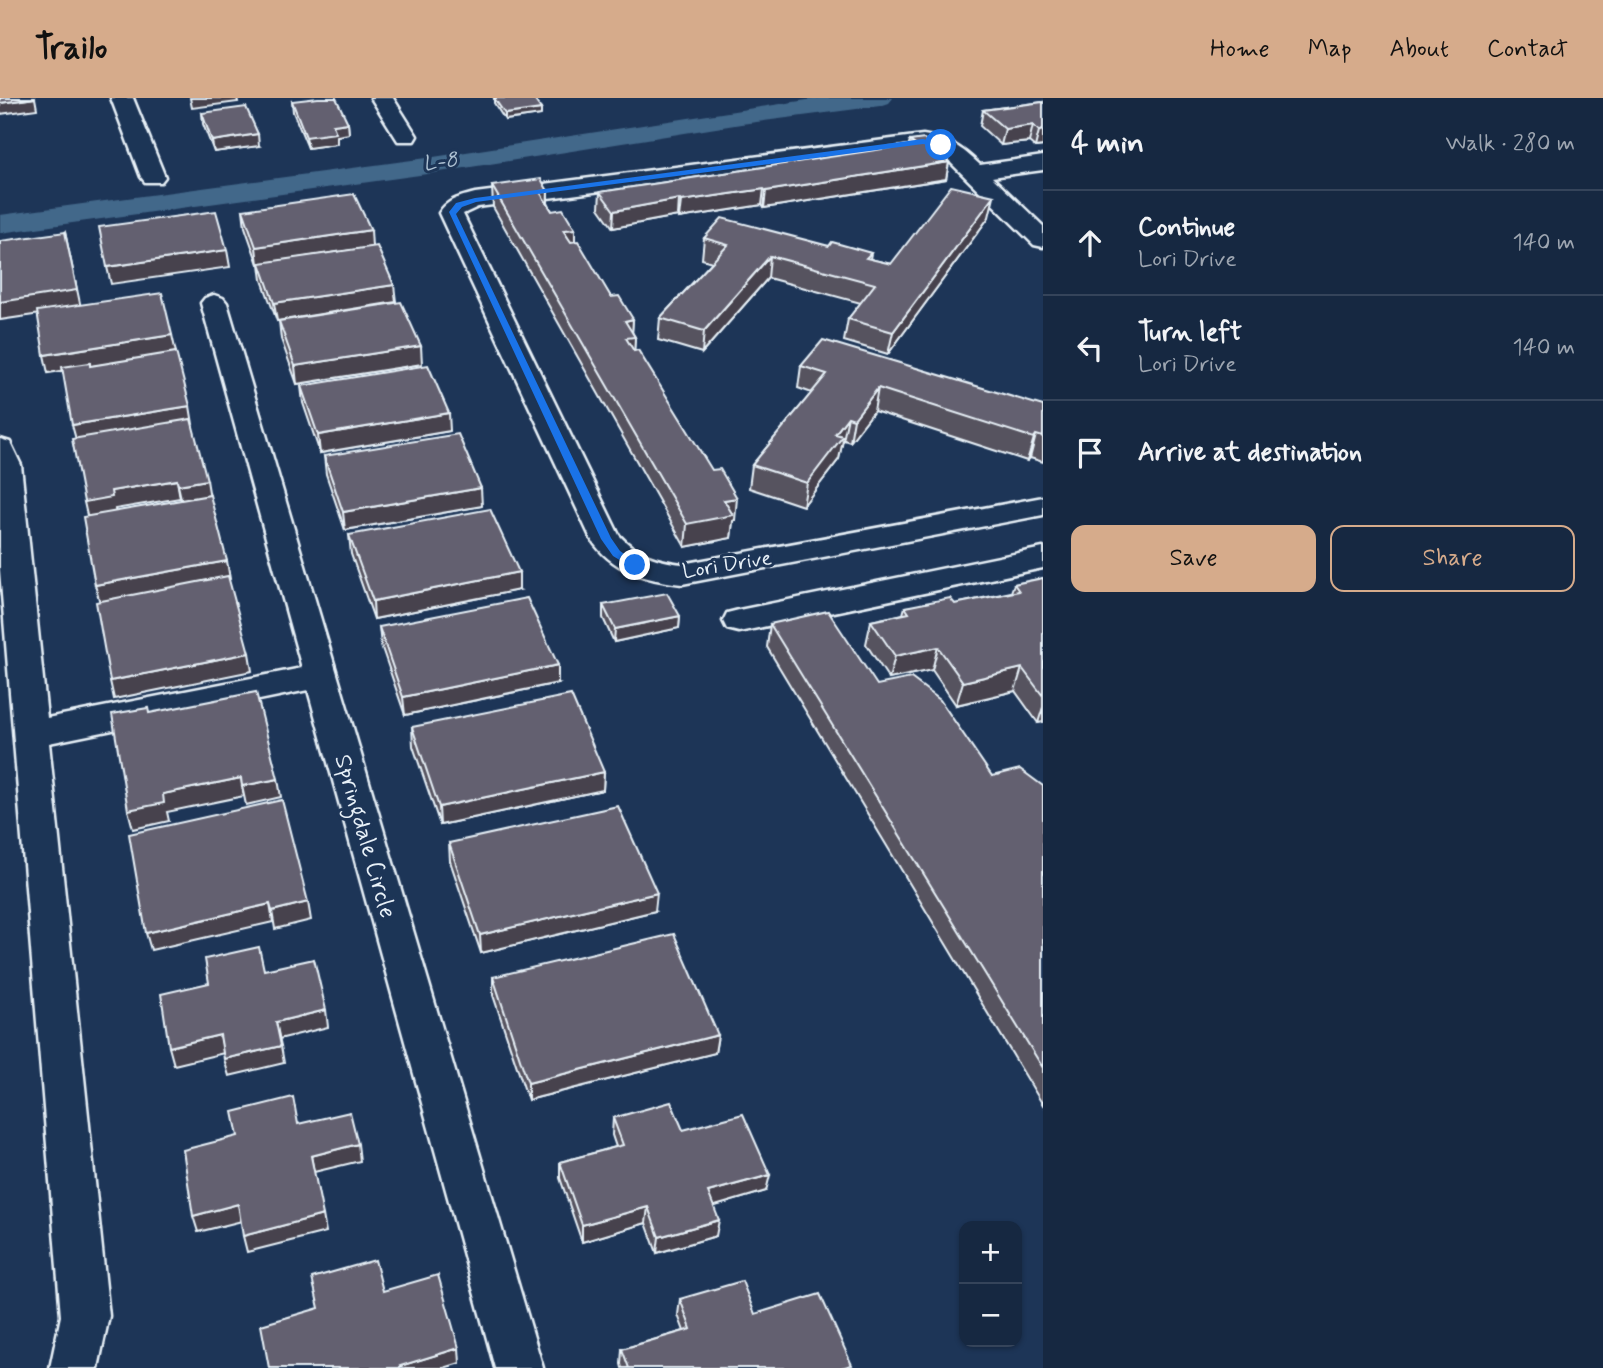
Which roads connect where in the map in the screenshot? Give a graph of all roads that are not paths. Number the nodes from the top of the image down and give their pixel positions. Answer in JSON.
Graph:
{"nodes":[{"id":1,"x":122,"y":98,"type":"edge"},
{"id":2,"x":382,"y":98,"type":"edge"},
{"id":3,"x":406,"y":136,"type":"dead end"},
{"id":4,"x":1043,"y":163,"type":"edge"},
{"id":5,"x":974,"y":173,"type":"junction"},
{"id":6,"x":153,"y":177,"type":"dead end"},
{"id":7,"x":1043,"y":240,"type":"edge"},
{"id":8,"x":214,"y":303,"type":"dead end"},
{"id":9,"x":0,"y":448,"type":"edge"},
{"id":10,"x":1043,"y":506,"type":"edge"},
{"id":11,"x":1043,"y":558,"type":"edge"},
{"id":12,"x":739,"y":621,"type":"dead end"},
{"id":13,"x":320,"y":676,"type":"junction"},
{"id":14,"x":31,"y":734,"type":"junction"},
{"id":15,"x":74,"y":1368,"type":"edge"},
{"id":16,"x":519,"y":1368,"type":"edge"}],
"edges":[{"from":1,"to":6,"type":"street"},
{"from":2,"to":3,"type":"street"},
{"from":4,"to":5,"type":"street"},
{"from":5,"to":7,"type":"street","name":"Lori Drive"},
{"from":5,"to":10,"type":"street","name":"Lori Drive"},
{"from":8,"to":13,"type":"street","name":"Springdale Circle"},
{"from":9,"to":14,"type":"street"},
{"from":11,"to":12,"type":"street"},
{"from":13,"to":14,"type":"street"},
{"from":13,"to":16,"type":"street","name":"Springdale Circle"},
{"from":14,"to":15,"type":"street"}]}
